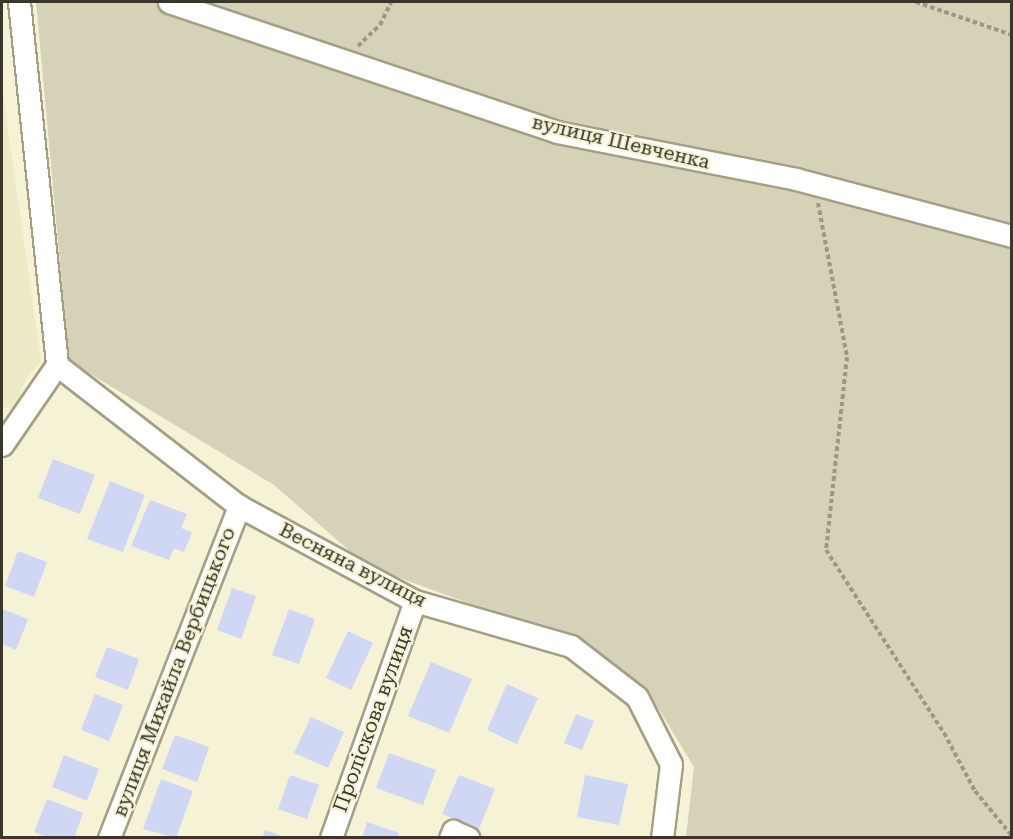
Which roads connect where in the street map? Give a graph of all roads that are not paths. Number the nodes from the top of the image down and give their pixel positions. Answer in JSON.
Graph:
{"nodes":[{"id":1,"x":18,"y":2,"type":"edge"},
{"id":2,"x":169,"y":2,"type":"edge"},
{"id":3,"x":1011,"y":236,"type":"edge"},
{"id":4,"x":57,"y":365,"type":"junction"},
{"id":5,"x":2,"y":445,"type":"edge"},
{"id":6,"x":239,"y":506,"type":"junction"},
{"id":7,"x":415,"y":601,"type":"junction"},
{"id":8,"x":109,"y":837,"type":"edge"},
{"id":9,"x":331,"y":837,"type":"edge"},
{"id":10,"x":450,"y":837,"type":"edge"},
{"id":11,"x":469,"y":837,"type":"edge"},
{"id":12,"x":662,"y":837,"type":"edge"}],
"edges":[{"from":1,"to":4,"type":"street"},
{"from":2,"to":3,"type":"street","name":"вулиця Шевченка"},
{"from":4,"to":5,"type":"street"},
{"from":4,"to":6,"type":"street","name":"Весняна вулиця"},
{"from":6,"to":7,"type":"street","name":"Весняна вулиця"},
{"from":6,"to":8,"type":"street","name":"вулиця Михайла Вербицького"},
{"from":7,"to":9,"type":"street","name":"Проліскова вулиця"},
{"from":7,"to":12,"type":"street","name":"Весняна вулиця"},
{"from":10,"to":11,"type":"street"}]}
